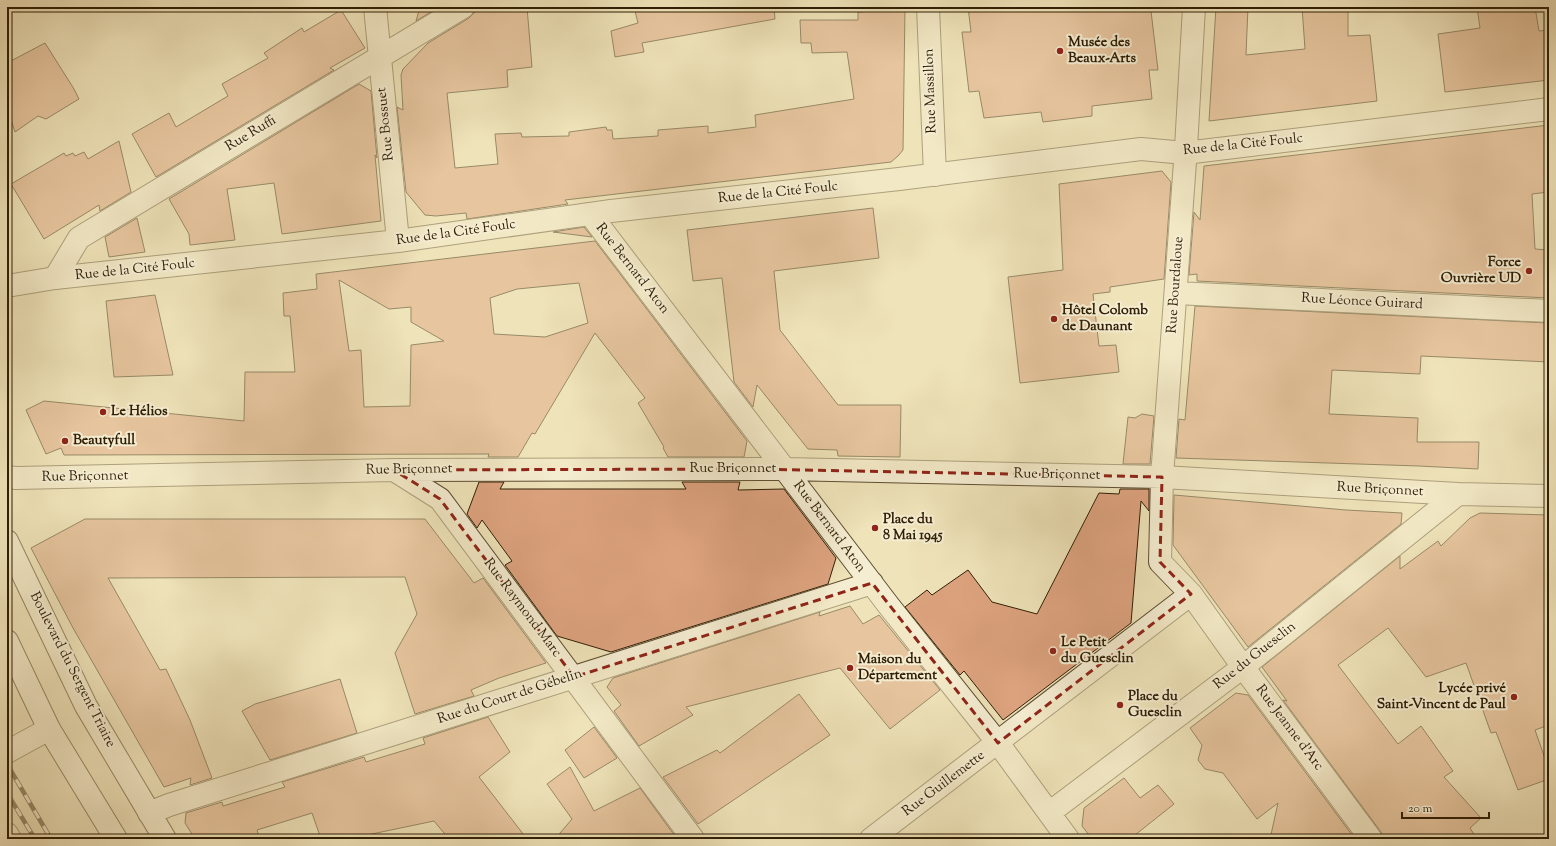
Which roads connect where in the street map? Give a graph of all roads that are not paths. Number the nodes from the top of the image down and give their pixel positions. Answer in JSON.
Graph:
{"nodes":[{"id":1,"x":375,"y":7,"type":"edge"},
{"id":2,"x":463,"y":7,"type":"edge"},
{"id":3,"x":928,"y":7,"type":"edge"},
{"id":4,"x":1194,"y":7,"type":"edge"},
{"id":5,"x":379,"y":57,"type":"junction"},
{"id":6,"x":1549,"y":109,"type":"edge"},
{"id":7,"x":1186,"y":153,"type":"junction"},
{"id":8,"x":935,"y":175,"type":"junction"},
{"id":9,"x":590,"y":214,"type":"junction"},
{"id":10,"x":398,"y":241,"type":"junction"},
{"id":11,"x":55,"y":278,"type":"junction"},
{"id":12,"x":7,"y":286,"type":"edge"},
{"id":13,"x":1176,"y":293,"type":"junction"},
{"id":14,"x":1549,"y":311,"type":"edge"},
{"id":15,"x":785,"y":469,"type":"junction"},
{"id":16,"x":394,"y":470,"type":"junction"},
{"id":17,"x":7,"y":477,"type":"edge"},
{"id":18,"x":1162,"y":477,"type":"junction"},
{"id":19,"x":1458,"y":494,"type":"junction"},
{"id":20,"x":1549,"y":496,"type":"edge"},
{"id":21,"x":7,"y":540,"type":"edge"},
{"id":22,"x":1160,"y":562,"type":"joint"},
{"id":23,"x":872,"y":583,"type":"junction"},
{"id":24,"x":1191,"y":594,"type":"junction"},
{"id":25,"x":7,"y":641,"type":"edge"},
{"id":26,"x":1243,"y":667,"type":"junction"},
{"id":27,"x":574,"y":677,"type":"junction"},
{"id":28,"x":49,"y":729,"type":"junction"},
{"id":29,"x":998,"y":743,"type":"junction"},
{"id":30,"x":7,"y":752,"type":"edge"},
{"id":31,"x":149,"y":813,"type":"junction"},
{"id":32,"x":1049,"y":813,"type":"junction"},
{"id":33,"x":7,"y":834,"type":"edge"},
{"id":34,"x":10,"y":839,"type":"edge"},
{"id":35,"x":116,"y":839,"type":"edge"},
{"id":36,"x":165,"y":839,"type":"edge"},
{"id":37,"x":693,"y":839,"type":"edge"},
{"id":38,"x":871,"y":839,"type":"edge"},
{"id":39,"x":1068,"y":839,"type":"edge"},
{"id":40,"x":1371,"y":839,"type":"edge"}],
"edges":[{"from":1,"to":5,"type":"street","name":"Rue Bossuet"},
{"from":2,"to":5,"type":"street","name":"Rue Ruffi"},
{"from":3,"to":8,"type":"street","name":"Rue Massillon"},
{"from":4,"to":7,"type":"street","name":"Rue Bourdaloue"},
{"from":5,"to":10,"type":"street","name":"Rue Bossuet"},
{"from":5,"to":11,"type":"street","name":"Rue Ruffi"},
{"from":6,"to":7,"type":"street","name":"Rue de la Cité Foulc"},
{"from":7,"to":8,"type":"street","name":"Rue de la Cité Foulc"},
{"from":7,"to":13,"type":"street","name":"Rue Bourdaloue"},
{"from":8,"to":9,"type":"street","name":"Rue de la Cité Foulc"},
{"from":9,"to":10,"type":"street","name":"Rue de la Cité Foulc"},
{"from":9,"to":15,"type":"street","name":"Rue Bernard Aton"},
{"from":10,"to":11,"type":"street","name":"Rue de la Cité Foulc"},
{"from":11,"to":12,"type":"street","name":"Rue de la Cité Foulc"},
{"from":13,"to":14,"type":"street","name":"Rue Léonce Guirard"},
{"from":13,"to":18,"type":"street","name":"Rue Bourdaloue"},
{"from":15,"to":16,"type":"street","name":"Rue Briçonnet"},
{"from":15,"to":18,"type":"street","name":"Rue Briçonnet"},
{"from":15,"to":23,"type":"street","name":"Rue Bernard Aton"},
{"from":16,"to":17,"type":"street","name":"Rue Briçonnet"},
{"from":16,"to":27,"type":"street","name":"Rue Raymond Marc"},
{"from":18,"to":19,"type":"street","name":"Rue Briçonnet"},
{"from":18,"to":22,"type":"street","name":"Rue Bourdaloue"},
{"from":19,"to":20,"type":"street","name":"Rue Briçonnet"},
{"from":19,"to":26,"type":"street","name":"Rue du Guesclin"},
{"from":21,"to":31,"type":"street","name":"Boulevard du Sergent Triaire"},
{"from":22,"to":24,"type":"street","name":"Rue Jeanne d'Arc"},
{"from":23,"to":27,"type":"street","name":"Rue du Court de Gébelin"},
{"from":23,"to":29,"type":"street","name":"Rue Bernard Aton"},
{"from":24,"to":26,"type":"street","name":"Rue Jeanne d'Arc"},
{"from":24,"to":29,"type":"street"},
{"from":25,"to":28,"type":"street"},
{"from":26,"to":32,"type":"street","name":"Rue du Guesclin"},
{"from":26,"to":40,"type":"street","name":"Rue Jeanne d'Arc"},
{"from":27,"to":31,"type":"street","name":"Rue du Court de Gébelin"},
{"from":27,"to":37,"type":"street","name":"Rue Raymond Marc"},
{"from":28,"to":30,"type":"street"},
{"from":28,"to":35,"type":"street"},
{"from":29,"to":32,"type":"street","name":"Rue Bernard Aton"},
{"from":29,"to":38,"type":"street","name":"Rue Guillemette"},
{"from":31,"to":36,"type":"street","name":"Boulevard du Sergent Triaire"},
{"from":32,"to":39,"type":"street","name":"Rue Bernard Aton"},
{"from":33,"to":34,"type":"street"}]}
